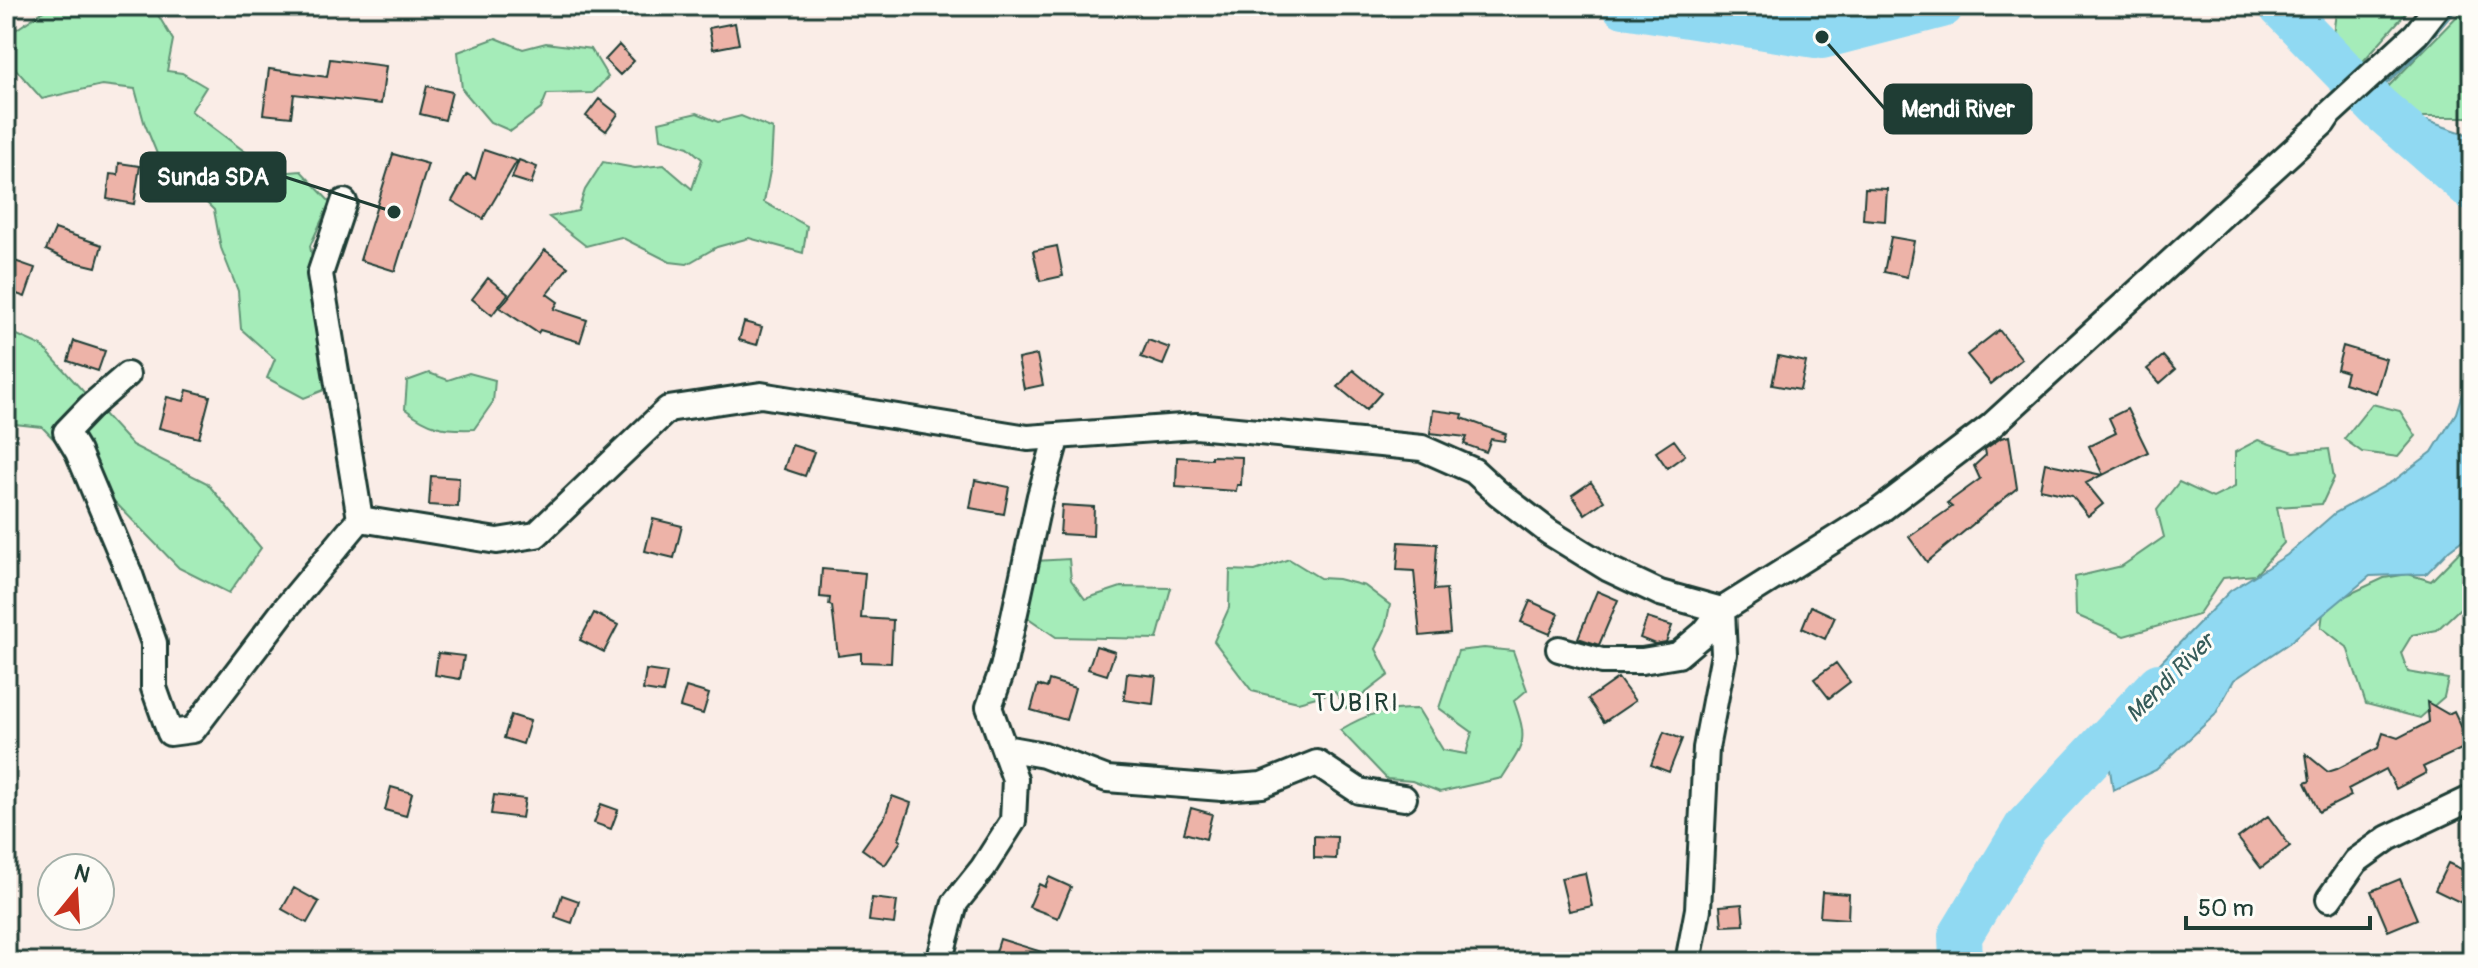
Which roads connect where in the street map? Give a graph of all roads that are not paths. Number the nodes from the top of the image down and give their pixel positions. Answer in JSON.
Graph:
{"nodes":[{"id":1,"x":2438,"y":6,"type":"edge"},
{"id":2,"x":344,"y":202,"type":"dead end"},
{"id":3,"x":127,"y":375,"type":"dead end"},
{"id":4,"x":1057,"y":436,"type":"junction"},
{"id":5,"x":360,"y":519,"type":"junction"},
{"id":6,"x":1722,"y":610,"type":"junction"},
{"id":7,"x":1559,"y":649,"type":"dead end"},
{"id":8,"x":1004,"y":748,"type":"junction"},
{"id":9,"x":1404,"y":798,"type":"dead end"},
{"id":10,"x":2472,"y":798,"type":"edge"},
{"id":11,"x":2329,"y":899,"type":"dead end"},
{"id":12,"x":939,"y":962,"type":"edge"},
{"id":13,"x":1688,"y":962,"type":"edge"}],
"edges":[{"from":1,"to":6,"type":"street"},
{"from":2,"to":5,"type":"street"},
{"from":3,"to":5,"type":"street"},
{"from":4,"to":5,"type":"street"},
{"from":4,"to":6,"type":"street"},
{"from":4,"to":8,"type":"street"},
{"from":6,"to":7,"type":"street"},
{"from":6,"to":13,"type":"street"},
{"from":8,"to":9,"type":"street"},
{"from":8,"to":12,"type":"street"},
{"from":10,"to":11,"type":"street"}]}
